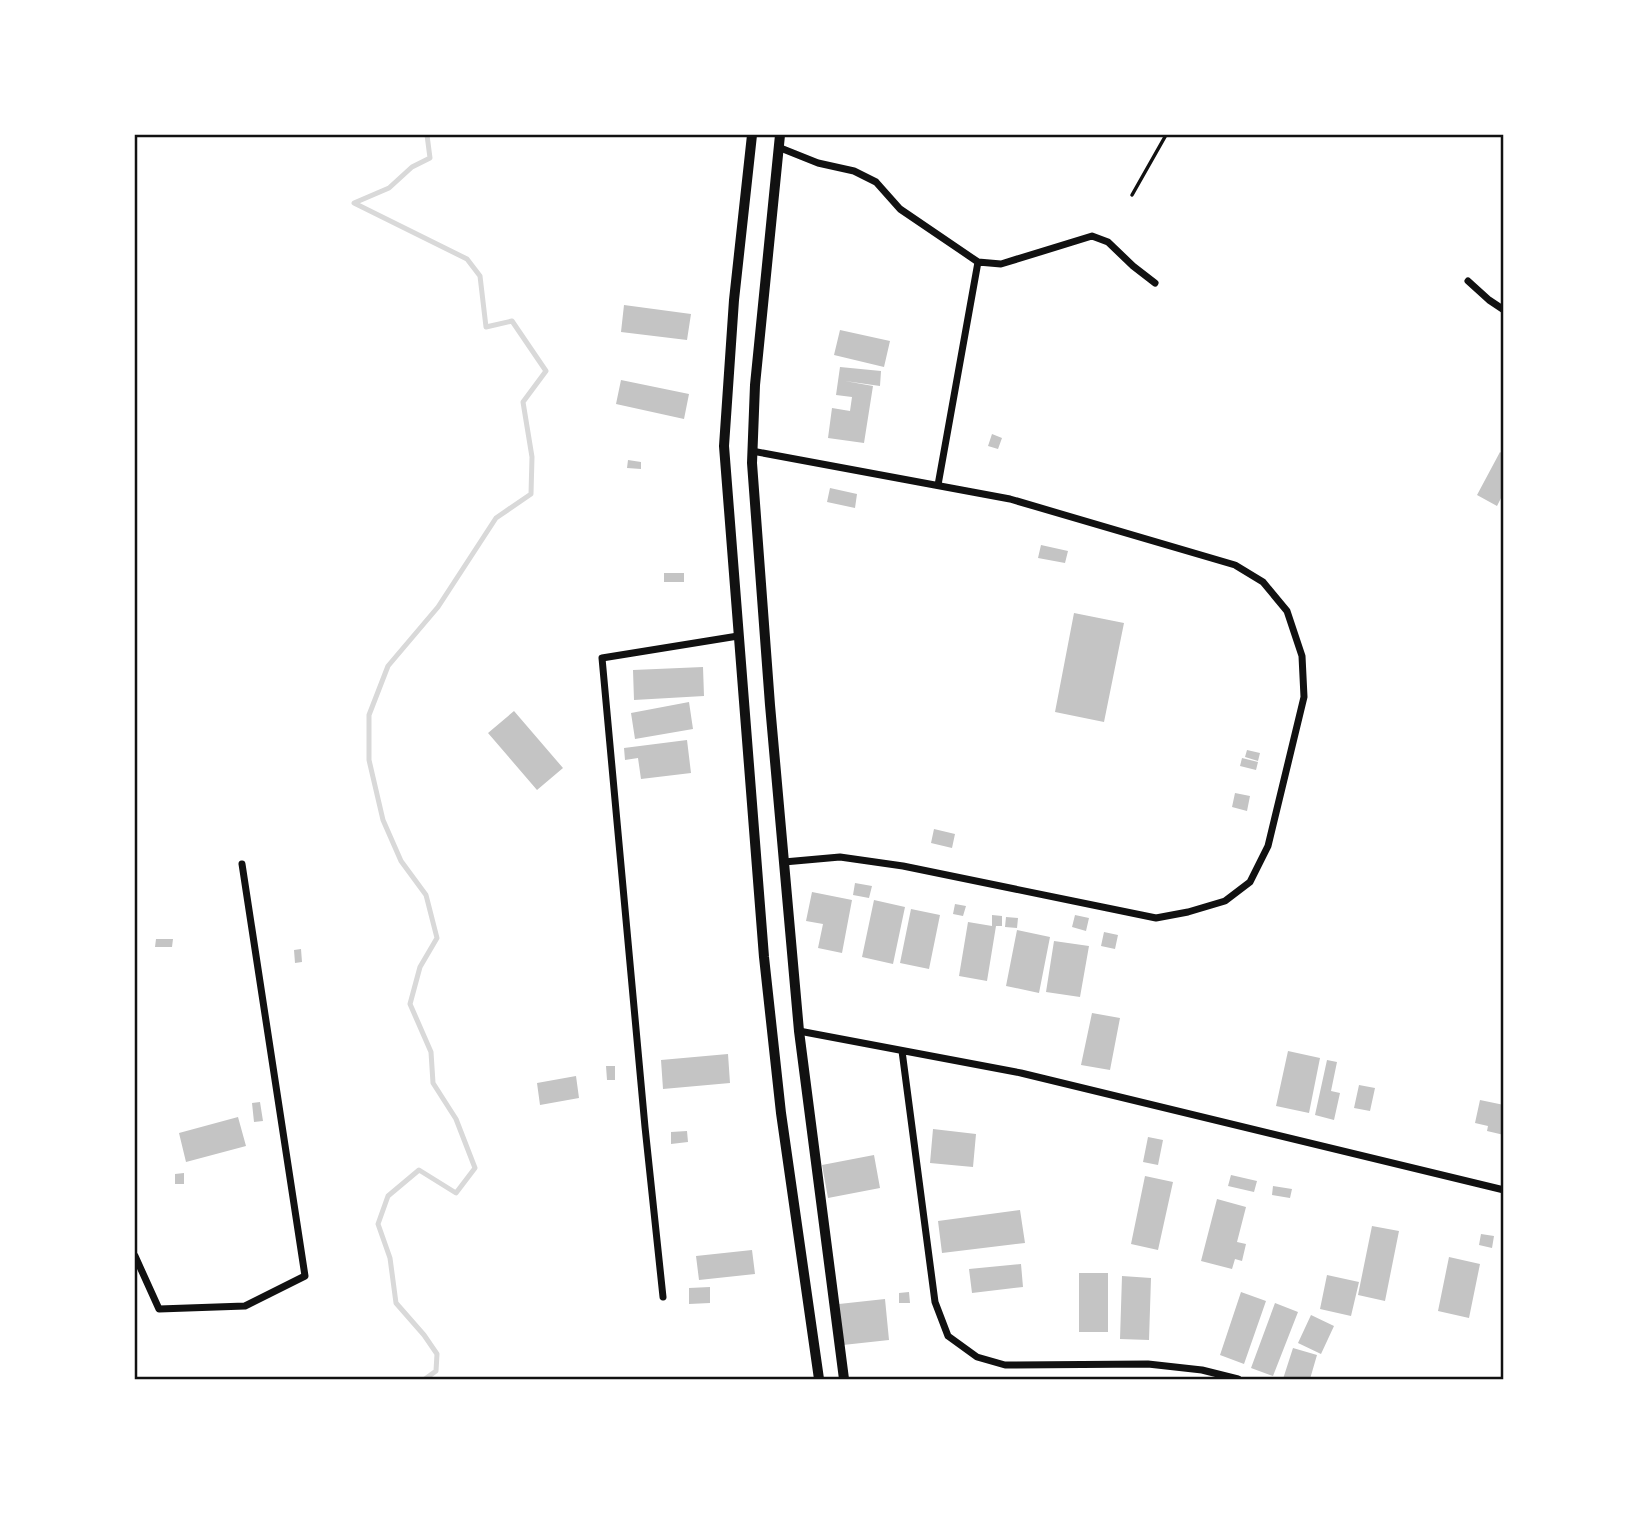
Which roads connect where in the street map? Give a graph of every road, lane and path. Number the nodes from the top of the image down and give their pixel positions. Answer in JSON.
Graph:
{"nodes":[{"id":1,"x":752,"y":135,"type":"edge"},
{"id":2,"x":780,"y":135,"type":"edge"},
{"id":3,"x":1166,"y":135,"type":"edge"},
{"id":4,"x":778,"y":147,"type":"junction"},
{"id":5,"x":1132,"y":195,"type":"dead end"},
{"id":6,"x":978,"y":262,"type":"junction"},
{"id":7,"x":1468,"y":281,"type":"dead end"},
{"id":8,"x":1155,"y":283,"type":"dead end"},
{"id":9,"x":1504,"y":310,"type":"edge"},
{"id":10,"x":752,"y":451,"type":"junction"},
{"id":11,"x":938,"y":485,"type":"junction"},
{"id":12,"x":738,"y":636,"type":"junction"},
{"id":13,"x":784,"y":862,"type":"junction"},
{"id":14,"x":242,"y":864,"type":"dead end"},
{"id":15,"x":799,"y":1031,"type":"junction"},
{"id":16,"x":902,"y":1051,"type":"junction"},
{"id":17,"x":1504,"y":1190,"type":"edge"},
{"id":18,"x":135,"y":1256,"type":"edge"},
{"id":19,"x":663,"y":1297,"type":"dead end"},
{"id":20,"x":819,"y":1379,"type":"edge"},
{"id":21,"x":844,"y":1379,"type":"edge"},
{"id":22,"x":1238,"y":1379,"type":"edge"}],
"edges":[{"from":1,"to":12,"type":"street"},
{"from":2,"to":4,"type":"street"},
{"from":3,"to":5,"type":"lane"},
{"from":4,"to":6,"type":"street"},
{"from":4,"to":10,"type":"street"},
{"from":6,"to":8,"type":"street"},
{"from":6,"to":11,"type":"street"},
{"from":7,"to":9,"type":"street"},
{"from":10,"to":11,"type":"street"},
{"from":10,"to":13,"type":"street"},
{"from":11,"to":13,"type":"street"},
{"from":12,"to":19,"type":"street"},
{"from":12,"to":20,"type":"street"},
{"from":13,"to":15,"type":"street"},
{"from":14,"to":18,"type":"street"},
{"from":15,"to":16,"type":"street"},
{"from":15,"to":21,"type":"street"},
{"from":16,"to":17,"type":"street"},
{"from":16,"to":22,"type":"street"}]}
